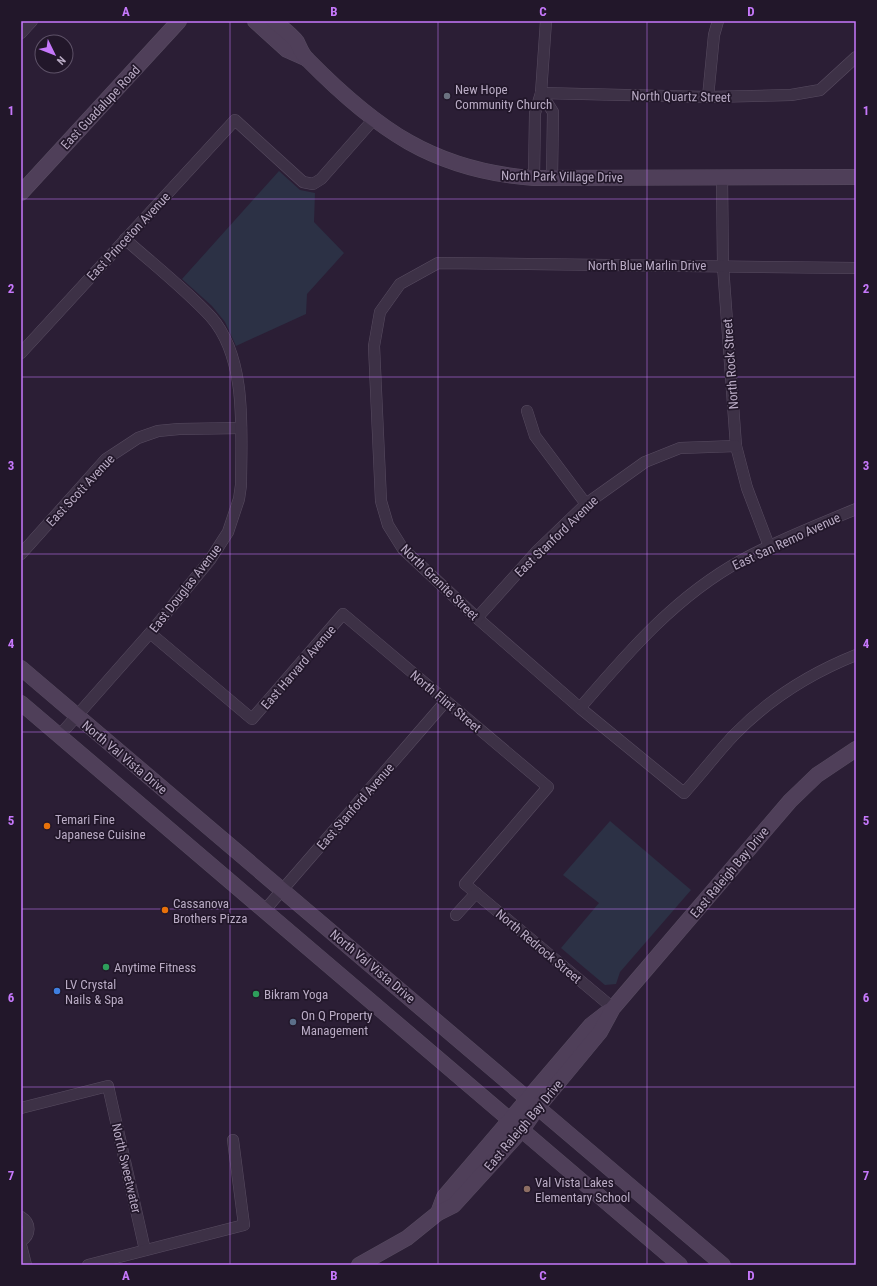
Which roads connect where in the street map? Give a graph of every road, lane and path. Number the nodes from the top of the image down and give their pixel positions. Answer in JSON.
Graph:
{"nodes":[{"id":1,"x":32,"y":21,"type":"edge"},
{"id":2,"x":179,"y":21,"type":"edge"},
{"id":3,"x":255,"y":21,"type":"edge"},
{"id":4,"x":274,"y":21,"type":"edge"},
{"id":5,"x":546,"y":21,"type":"edge"},
{"id":6,"x":718,"y":21,"type":"edge"},
{"id":7,"x":21,"y":33,"type":"edge"},
{"id":8,"x":856,"y":56,"type":"edge"},
{"id":9,"x":305,"y":58,"type":"junction"},
{"id":10,"x":541,"y":93,"type":"junction"},
{"id":11,"x":708,"y":97,"type":"junction"},
{"id":12,"x":373,"y":120,"type":"junction"},
{"id":13,"x":722,"y":177,"type":"junction"},
{"id":14,"x":856,"y":177,"type":"edge"},
{"id":15,"x":534,"y":178,"type":"junction"},
{"id":16,"x":552,"y":178,"type":"junction"},
{"id":17,"x":21,"y":193,"type":"edge"},
{"id":18,"x":125,"y":239,"type":"junction"},
{"id":19,"x":438,"y":264,"type":"joint"},
{"id":20,"x":723,"y":266,"type":"junction"},
{"id":21,"x":856,"y":268,"type":"edge"},
{"id":22,"x":21,"y":353,"type":"edge"},
{"id":23,"x":528,"y":411,"type":"dead end"},
{"id":24,"x":241,"y":428,"type":"junction"},
{"id":25,"x":736,"y":446,"type":"junction"},
{"id":26,"x":586,"y":504,"type":"junction"},
{"id":27,"x":856,"y":509,"type":"edge"},
{"id":28,"x":770,"y":546,"type":"junction"},
{"id":29,"x":21,"y":554,"type":"edge"},
{"id":30,"x":343,"y":614,"type":"joint"},
{"id":31,"x":477,"y":618,"type":"junction"},
{"id":32,"x":150,"y":632,"type":"junction"},
{"id":33,"x":856,"y":655,"type":"edge"},
{"id":34,"x":21,"y":668,"type":"edge"},
{"id":35,"x":446,"y":701,"type":"junction"},
{"id":36,"x":21,"y":703,"type":"edge"},
{"id":37,"x":580,"y":708,"type":"junction"},
{"id":38,"x":77,"y":716,"type":"junction"},
{"id":39,"x":59,"y":736,"type":"junction"},
{"id":40,"x":856,"y":749,"type":"edge"},
{"id":41,"x":466,"y":884,"type":"joint"},
{"id":42,"x":283,"y":890,"type":"junction"},
{"id":43,"x":476,"y":892,"type":"junction"},
{"id":44,"x":264,"y":911,"type":"junction"},
{"id":45,"x":456,"y":915,"type":"dead end"},
{"id":46,"x":613,"y":1008,"type":"junction"},
{"id":47,"x":533,"y":1103,"type":"junction"},
{"id":48,"x":21,"y":1108,"type":"edge"},
{"id":49,"x":510,"y":1120,"type":"junction"},
{"id":50,"x":522,"y":1130,"type":"junction"},
{"id":51,"x":232,"y":1140,"type":"dead end"},
{"id":52,"x":438,"y":1213,"type":"junction"},
{"id":53,"x":21,"y":1216,"type":"edge"},
{"id":54,"x":21,"y":1241,"type":"edge"},
{"id":55,"x":21,"y":1245,"type":"edge"},
{"id":56,"x":145,"y":1250,"type":"junction"},
{"id":57,"x":26,"y":1265,"type":"edge"},
{"id":58,"x":88,"y":1265,"type":"edge"},
{"id":59,"x":359,"y":1265,"type":"edge"},
{"id":60,"x":680,"y":1265,"type":"edge"},
{"id":61,"x":723,"y":1265,"type":"edge"}],
"edges":[{"from":1,"to":7,"type":"street"},
{"from":2,"to":17,"type":"main road","name":"East Guadalupe Road"},
{"from":3,"to":9,"type":"main road","name":"North Park Village Drive"},
{"from":4,"to":9,"type":"main road","name":"North Park Village Drive"},
{"from":5,"to":10,"type":"street"},
{"from":6,"to":11,"type":"street"},
{"from":8,"to":11,"type":"street","name":"North Quartz Street"},
{"from":9,"to":12,"type":"main road","name":"North Park Village Drive"},
{"from":10,"to":11,"type":"street","name":"North Quartz Street"},
{"from":10,"to":15,"type":"street"},
{"from":10,"to":16,"type":"street"},
{"from":12,"to":15,"type":"main road","name":"North Park Village Drive"},
{"from":12,"to":18,"type":"street","name":"East Princeton Avenue"},
{"from":13,"to":14,"type":"main road","name":"North Park Village Drive"},
{"from":13,"to":16,"type":"main road","name":"North Park Village Drive"},
{"from":13,"to":20,"type":"street","name":"North Rock Street"},
{"from":15,"to":16,"type":"main road","name":"North Park Village Drive"},
{"from":18,"to":22,"type":"street","name":"East Princeton Avenue"},
{"from":18,"to":24,"type":"street","name":"East Douglas Avenue"},
{"from":19,"to":20,"type":"street","name":"North Blue Marlin Drive"},
{"from":19,"to":31,"type":"street","name":"North Granite Street"},
{"from":20,"to":21,"type":"street","name":"North Blue Marlin Drive"},
{"from":20,"to":25,"type":"street","name":"North Rock Street"},
{"from":23,"to":26,"type":"street"},
{"from":24,"to":29,"type":"street","name":"East Scott Avenue"},
{"from":24,"to":32,"type":"street","name":"East Douglas Avenue"},
{"from":25,"to":26,"type":"street","name":"East Stanford Avenue"},
{"from":25,"to":28,"type":"street","name":"North Rock Street"},
{"from":26,"to":31,"type":"street","name":"East Stanford Avenue"},
{"from":27,"to":28,"type":"street","name":"East San Remo Avenue"},
{"from":28,"to":37,"type":"street","name":"East San Remo Avenue"},
{"from":30,"to":32,"type":"street","name":"East Harvard Avenue"},
{"from":30,"to":35,"type":"street","name":"North Flint Street"},
{"from":31,"to":37,"type":"street","name":"North Granite Street"},
{"from":32,"to":38,"type":"street","name":"East Douglas Avenue"},
{"from":33,"to":37,"type":"street","name":"North Granite Street"},
{"from":34,"to":38,"type":"main road","name":"North Val Vista Drive"},
{"from":35,"to":41,"type":"street","name":"North Flint Street"},
{"from":35,"to":42,"type":"street","name":"East Stanford Avenue"},
{"from":36,"to":39,"type":"main road","name":"North Val Vista Drive"},
{"from":38,"to":39,"type":"street","name":"East Douglas Avenue"},
{"from":38,"to":42,"type":"main road","name":"North Val Vista Drive"},
{"from":39,"to":44,"type":"main road","name":"North Val Vista Drive"},
{"from":40,"to":46,"type":"main road","name":"East Raleigh Bay Drive"},
{"from":41,"to":43,"type":"street","name":"North Redrock Street"},
{"from":42,"to":44,"type":"street","name":"East Stanford Avenue"},
{"from":42,"to":47,"type":"main road","name":"North Val Vista Drive"},
{"from":43,"to":45,"type":"street"},
{"from":43,"to":46,"type":"street","name":"North Redrock Street"},
{"from":44,"to":49,"type":"main road","name":"North Val Vista Drive"},
{"from":46,"to":47,"type":"main road","name":"East Raleigh Bay Drive"},
{"from":47,"to":49,"type":"main road","name":"East Raleigh Bay Drive"},
{"from":47,"to":50,"type":"main road","name":"East Raleigh Bay Drive"},
{"from":47,"to":61,"type":"main road","name":"North Val Vista Drive"},
{"from":48,"to":56,"type":"street","name":"North Sweetwater"},
{"from":49,"to":50,"type":"main road","name":"North Val Vista Drive"},
{"from":49,"to":52,"type":"main road","name":"East Raleigh Bay Drive"},
{"from":50,"to":52,"type":"main road","name":"East Raleigh Bay Drive"},
{"from":50,"to":60,"type":"main road","name":"North Val Vista Drive"},
{"from":51,"to":56,"type":"street"},
{"from":52,"to":59,"type":"main road","name":"East Raleigh Bay Drive"},
{"from":53,"to":54,"type":"street"},
{"from":55,"to":57,"type":"street"},
{"from":56,"to":58,"type":"street"}]}
